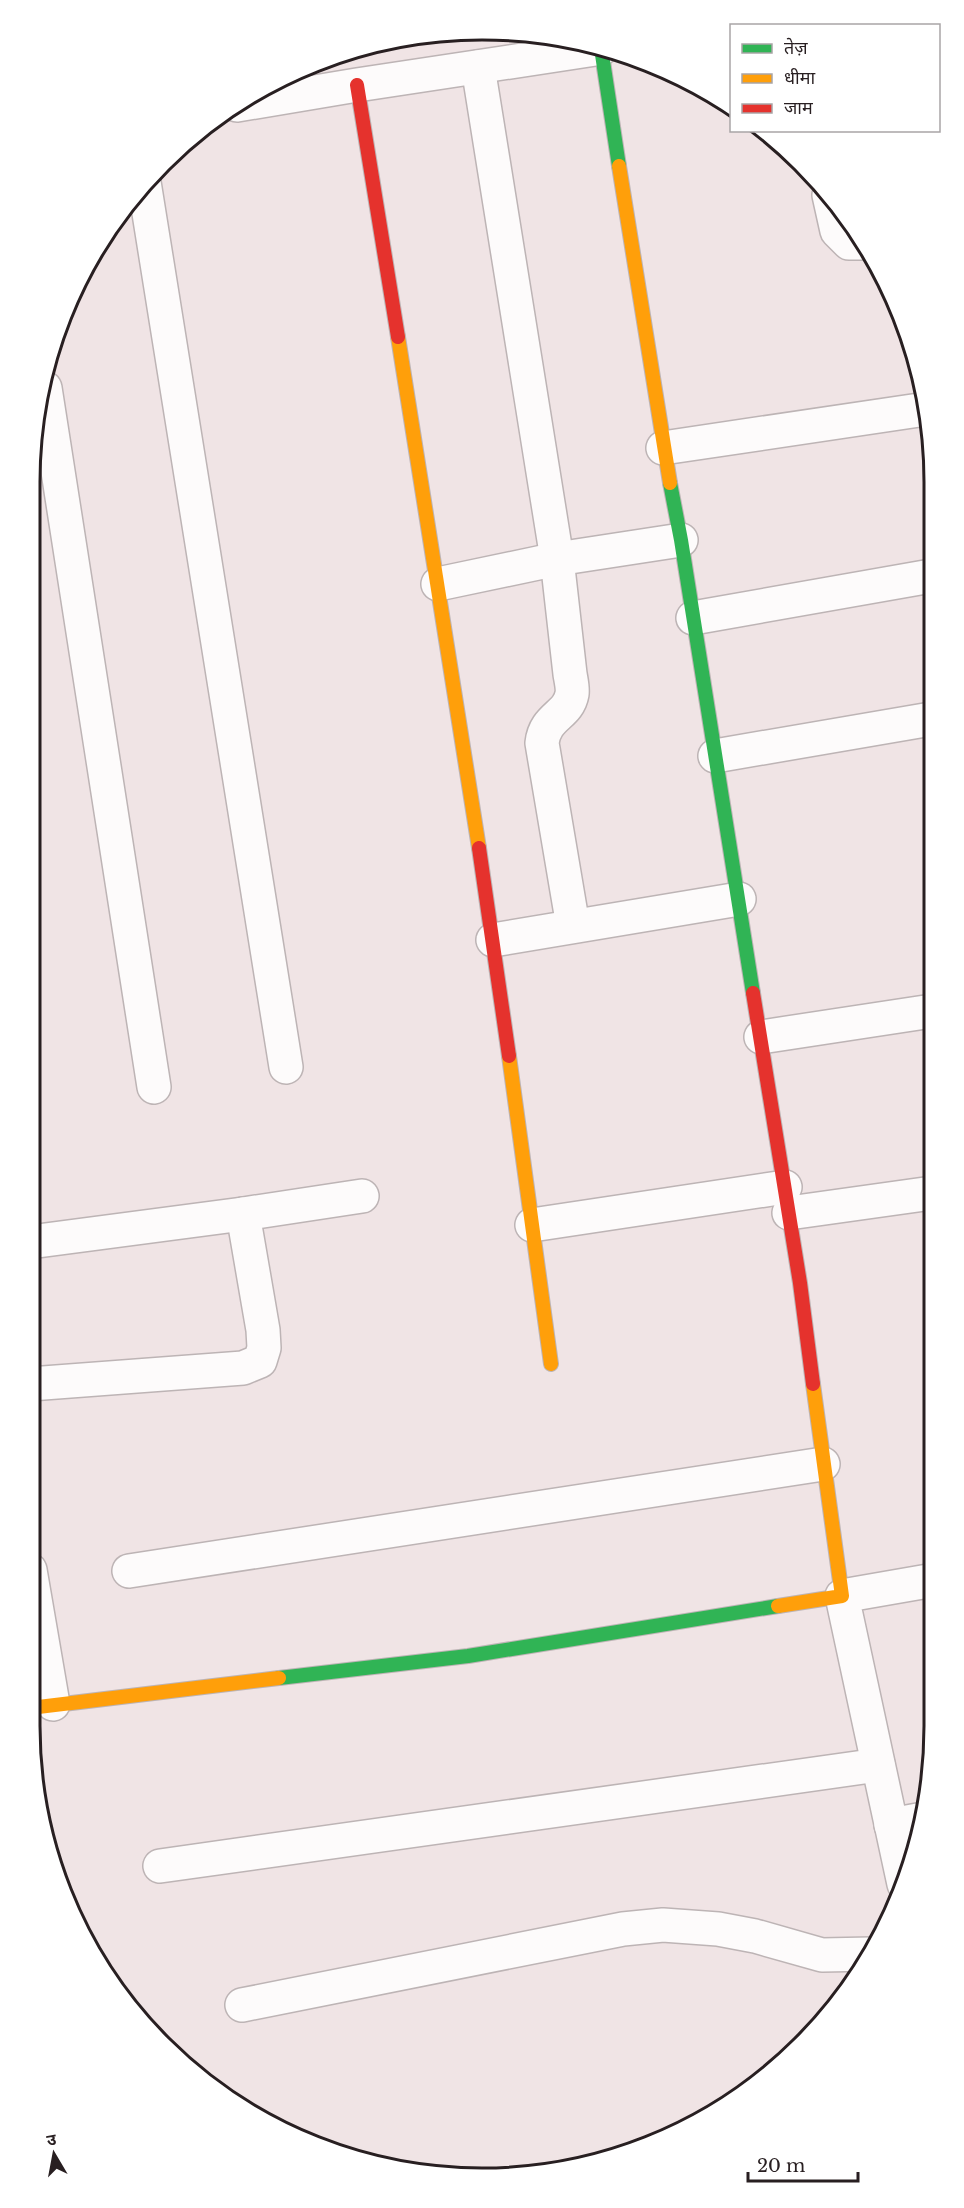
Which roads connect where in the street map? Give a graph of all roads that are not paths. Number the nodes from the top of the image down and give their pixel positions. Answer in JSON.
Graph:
{"nodes":[{"id":1,"x":578,"y":52,"type":"edge"},
{"id":2,"x":604,"y":58,"type":"edge"},
{"id":3,"x":478,"y":67,"type":"junction"},
{"id":4,"x":357,"y":85,"type":"junction"},
{"id":5,"x":259,"y":101,"type":"edge"},
{"id":6,"x":146,"y":196,"type":"edge"},
{"id":7,"x":833,"y":215,"type":"edge"},
{"id":8,"x":853,"y":243,"type":"edge"},
{"id":9,"x":48,"y":404,"type":"edge"},
{"id":10,"x":918,"y":410,"type":"edge"},
{"id":11,"x":663,"y":448,"type":"junction"},
{"id":12,"x":681,"y":540,"type":"junction"},
{"id":13,"x":557,"y":559,"type":"junction"},
{"id":14,"x":924,"y":577,"type":"edge"},
{"id":15,"x":438,"y":584,"type":"junction"},
{"id":16,"x":693,"y":618,"type":"junction"},
{"id":17,"x":924,"y":720,"type":"edge"},
{"id":18,"x":716,"y":756,"type":"junction"},
{"id":19,"x":739,"y":899,"type":"junction"},
{"id":20,"x":573,"y":926,"type":"junction"},
{"id":21,"x":493,"y":940,"type":"junction"},
{"id":22,"x":924,"y":1012,"type":"edge"},
{"id":23,"x":761,"y":1037,"type":"junction"},
{"id":24,"x":286,"y":1067,"type":"dead end"},
{"id":25,"x":154,"y":1087,"type":"dead end"},
{"id":26,"x":924,"y":1193,"type":"edge"},
{"id":27,"x":362,"y":1196,"type":"dead end"},
{"id":28,"x":787,"y":1200,"type":"junction"},
{"id":29,"x":243,"y":1214,"type":"junction"},
{"id":30,"x":531,"y":1225,"type":"junction"},
{"id":31,"x":40,"y":1241,"type":"edge"},
{"id":32,"x":551,"y":1364,"type":"dead end"},
{"id":33,"x":40,"y":1383,"type":"edge"},
{"id":34,"x":823,"y":1464,"type":"junction"},
{"id":35,"x":129,"y":1571,"type":"dead end"},
{"id":36,"x":924,"y":1582,"type":"edge"},
{"id":37,"x":842,"y":1596,"type":"junction"},
{"id":38,"x":41,"y":1706,"type":"edge"},
{"id":39,"x":878,"y":1765,"type":"junction"},
{"id":40,"x":905,"y":1822,"type":"edge"},
{"id":41,"x":905,"y":1852,"type":"edge"},
{"id":42,"x":160,"y":1866,"type":"dead end"},
{"id":43,"x":859,"y":1954,"type":"edge"},
{"id":44,"x":242,"y":2005,"type":"dead end"}],
"edges":[{"from":1,"to":3,"type":"street"},
{"from":2,"to":11,"type":"street"},
{"from":3,"to":4,"type":"street"},
{"from":3,"to":13,"type":"street"},
{"from":4,"to":5,"type":"street"},
{"from":4,"to":15,"type":"street"},
{"from":6,"to":24,"type":"street"},
{"from":7,"to":8,"type":"street"},
{"from":9,"to":25,"type":"street"},
{"from":10,"to":11,"type":"street"},
{"from":11,"to":12,"type":"street"},
{"from":12,"to":13,"type":"street"},
{"from":12,"to":16,"type":"street"},
{"from":13,"to":15,"type":"street"},
{"from":13,"to":20,"type":"street"},
{"from":14,"to":16,"type":"street"},
{"from":15,"to":21,"type":"street"},
{"from":16,"to":18,"type":"street"},
{"from":17,"to":18,"type":"street"},
{"from":18,"to":19,"type":"street"},
{"from":19,"to":20,"type":"street"},
{"from":19,"to":23,"type":"street"},
{"from":20,"to":21,"type":"street"},
{"from":21,"to":30,"type":"street"},
{"from":22,"to":23,"type":"street"},
{"from":23,"to":28,"type":"street"},
{"from":26,"to":28,"type":"street"},
{"from":27,"to":29,"type":"street"},
{"from":28,"to":30,"type":"street"},
{"from":28,"to":34,"type":"street"},
{"from":29,"to":31,"type":"street"},
{"from":29,"to":33,"type":"street"},
{"from":30,"to":32,"type":"street"},
{"from":34,"to":35,"type":"street"},
{"from":34,"to":37,"type":"street"},
{"from":36,"to":37,"type":"street"},
{"from":37,"to":38,"type":"street"},
{"from":37,"to":39,"type":"street"},
{"from":39,"to":40,"type":"street"},
{"from":39,"to":42,"type":"street"},
{"from":40,"to":41,"type":"street"},
{"from":43,"to":44,"type":"street"}]}
